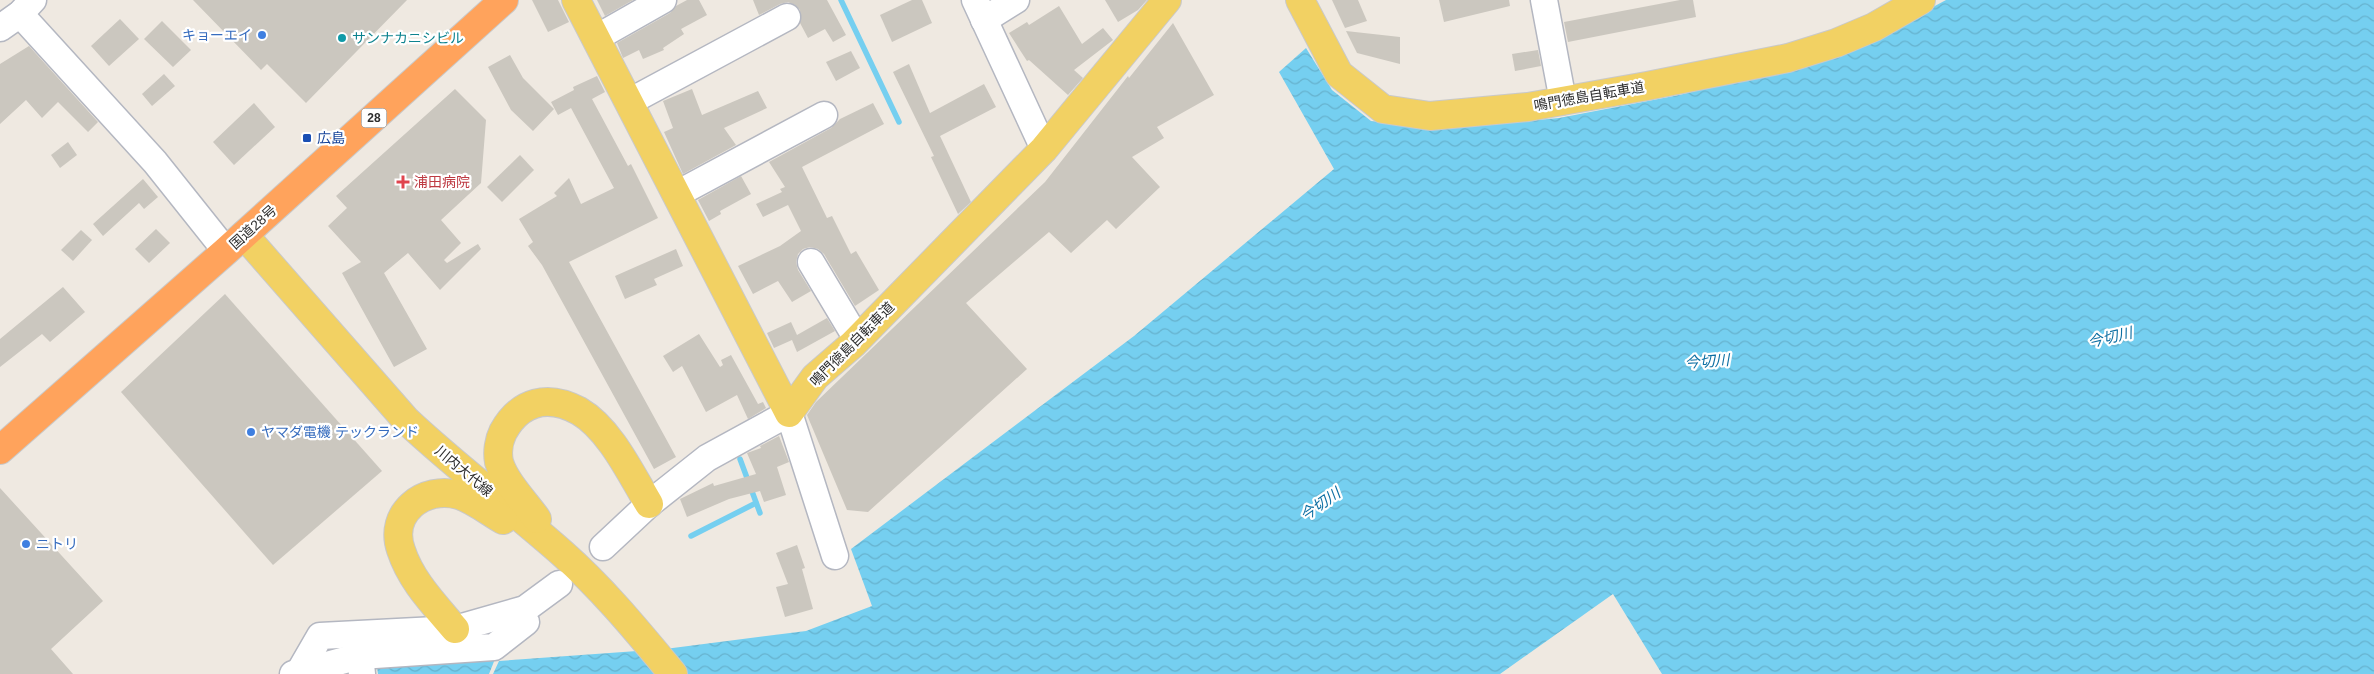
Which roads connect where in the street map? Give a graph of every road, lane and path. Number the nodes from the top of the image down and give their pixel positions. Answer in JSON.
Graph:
{"nodes":[{"id":1,"x":504,"y":0,"type":"edge"},
{"id":2,"x":576,"y":0,"type":"edge"},
{"id":3,"x":664,"y":0,"type":"edge"},
{"id":4,"x":1016,"y":0,"type":"edge"},
{"id":5,"x":1167,"y":0,"type":"edge"},
{"id":6,"x":1300,"y":0,"type":"edge"},
{"id":7,"x":1544,"y":0,"type":"edge"},
{"id":8,"x":1921,"y":0,"type":"edge"},
{"id":9,"x":22,"y":9,"type":"edge"},
{"id":10,"x":980,"y":10,"type":"edge"},
{"id":11,"x":787,"y":17,"type":"dead end"},
{"id":12,"x":596,"y":38,"type":"junction"},
{"id":13,"x":1563,"y":101,"type":"junction"},
{"id":14,"x":629,"y":102,"type":"junction"},
{"id":15,"x":824,"y":115,"type":"dead end"},
{"id":16,"x":1044,"y":148,"type":"junction"},
{"id":17,"x":677,"y":194,"type":"junction"},
{"id":18,"x":235,"y":243,"type":"junction"},
{"id":19,"x":813,"y":261,"type":"dead end"},
{"id":20,"x":858,"y":340,"type":"junction"},
{"id":21,"x":789,"y":413,"type":"junction"},
{"id":22,"x":0,"y":450,"type":"edge"},
{"id":23,"x":649,"y":504,"type":"junction"},
{"id":24,"x":603,"y":547,"type":"dead end"},
{"id":25,"x":563,"y":554,"type":"junction"},
{"id":26,"x":835,"y":556,"type":"dead end"},
{"id":27,"x":559,"y":584,"type":"dead end"},
{"id":28,"x":526,"y":622,"type":"dead end"},
{"id":29,"x":455,"y":629,"type":"junction"},
{"id":30,"x":361,"y":665,"type":"edge"},
{"id":31,"x":297,"y":673,"type":"edge"},
{"id":32,"x":673,"y":674,"type":"edge"}],
"edges":[{"from":1,"to":18,"type":"highway","name":"国道28号","number":"28"},
{"from":2,"to":12,"type":"main road"},
{"from":3,"to":12,"type":"street"},
{"from":4,"to":10,"type":"street"},
{"from":5,"to":16,"type":"main road","name":"鳴門徳島自転車道"},
{"from":6,"to":13,"type":"main road","name":"鳴門徳島自転車道"},
{"from":7,"to":13,"type":"street"},
{"from":8,"to":13,"type":"main road","name":"鳴門徳島自転車道"},
{"from":9,"to":18,"type":"street"},
{"from":10,"to":16,"type":"street"},
{"from":11,"to":14,"type":"street"},
{"from":12,"to":14,"type":"main road"},
{"from":14,"to":17,"type":"main road"},
{"from":15,"to":17,"type":"street"},
{"from":16,"to":20,"type":"main road","name":"鳴門徳島自転車道"},
{"from":17,"to":21,"type":"main road"},
{"from":18,"to":22,"type":"highway","name":"国道28号","number":"28"},
{"from":18,"to":25,"type":"main road","name":"川内大代線"},
{"from":19,"to":20,"type":"street"},
{"from":20,"to":21,"type":"main road","name":"鳴門徳島自転車道"},
{"from":21,"to":23,"type":"street"},
{"from":21,"to":26,"type":"street"},
{"from":23,"to":24,"type":"street"},
{"from":23,"to":25,"type":"main road"},
{"from":25,"to":29,"type":"main road"},
{"from":25,"to":32,"type":"main road","name":"川内大代線"},
{"from":27,"to":29,"type":"street"},
{"from":28,"to":30,"type":"street"},
{"from":29,"to":31,"type":"street"},
{"from":30,"to":31,"type":"street"}]}
